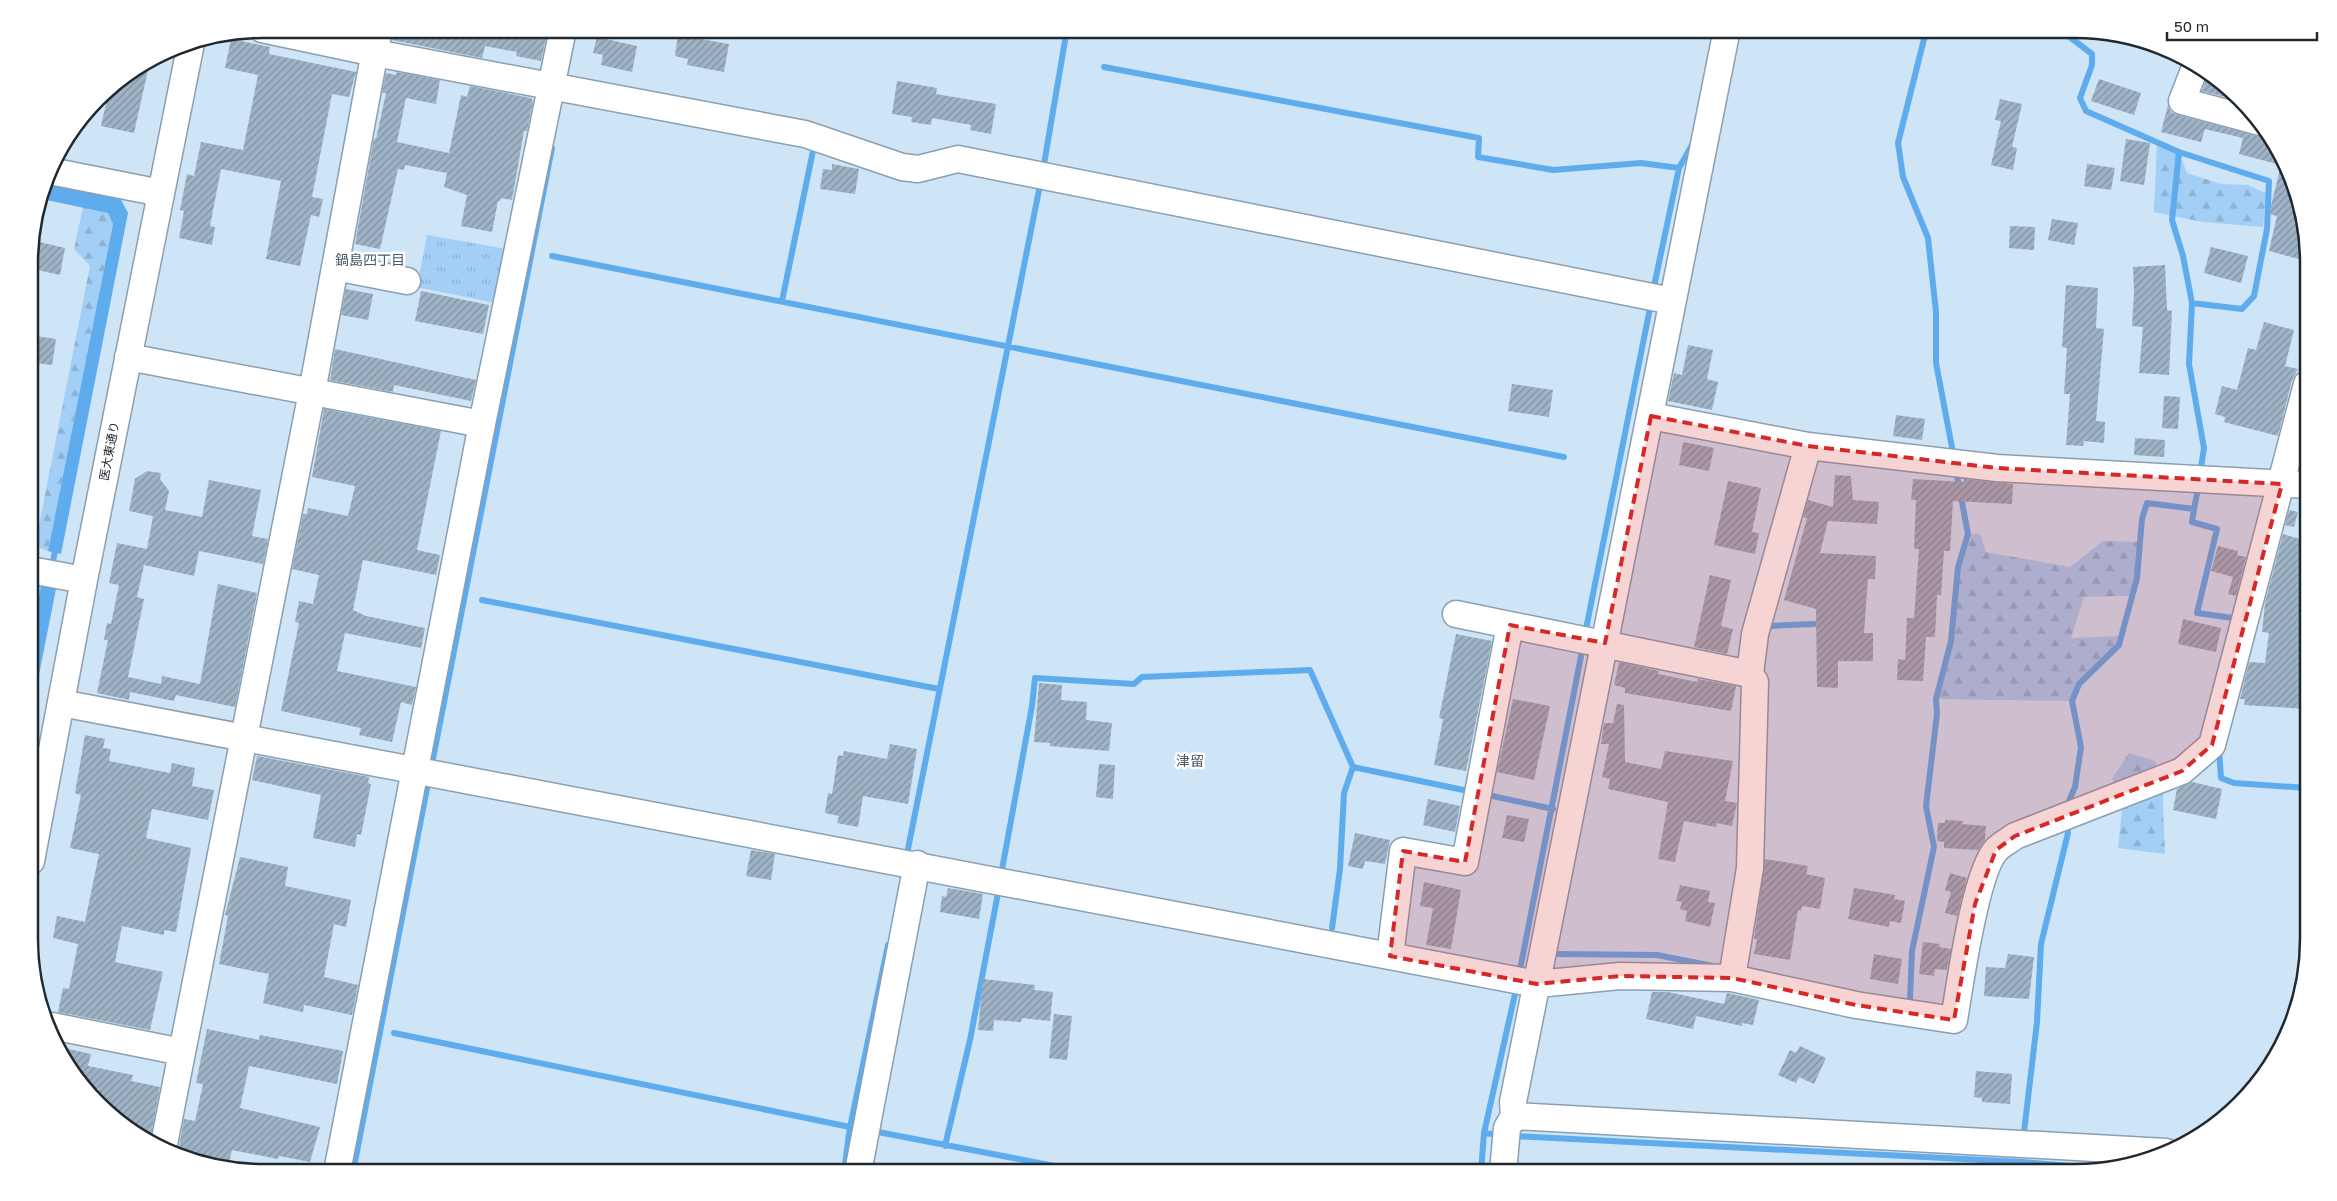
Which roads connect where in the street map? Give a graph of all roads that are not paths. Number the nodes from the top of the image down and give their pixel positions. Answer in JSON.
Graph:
{"nodes":[{"id":1,"x":348,"y":38,"type":"edge"},
{"id":2,"x":563,"y":38,"type":"edge"},
{"id":3,"x":1725,"y":38,"type":"edge"},
{"id":4,"x":377,"y":41,"type":"edge"},
{"id":5,"x":190,"y":49,"type":"edge"},
{"id":6,"x":2193,"y":72,"type":"edge"},
{"id":7,"x":560,"y":88,"type":"junction"},
{"id":8,"x":2247,"y":118,"type":"edge"},
{"id":9,"x":57,"y":172,"type":"edge"},
{"id":10,"x":161,"y":193,"type":"junction"},
{"id":11,"x":335,"y":268,"type":"junction"},
{"id":12,"x":407,"y":281,"type":"dead end"},
{"id":13,"x":1672,"y":301,"type":"junction"},
{"id":14,"x":128,"y":357,"type":"junction"},
{"id":15,"x":312,"y":392,"type":"junction"},
{"id":16,"x":1651,"y":416,"type":"junction"},
{"id":17,"x":482,"y":424,"type":"junction"},
{"id":18,"x":2300,"y":438,"type":"edge"},
{"id":19,"x":1808,"y":446,"type":"junction"},
{"id":20,"x":2294,"y":484,"type":"edge"},
{"id":21,"x":38,"y":572,"type":"edge"},
{"id":22,"x":74,"y":578,"type":"junction"},
{"id":23,"x":1456,"y":614,"type":"dead end"},
{"id":24,"x":1510,"y":624,"type":"junction"},
{"id":25,"x":1592,"y":641,"type":"junction"},
{"id":26,"x":1753,"y":678,"type":"junction"},
{"id":27,"x":62,"y":703,"type":"junction"},
{"id":28,"x":244,"y":738,"type":"junction"},
{"id":29,"x":425,"y":773,"type":"junction"},
{"id":30,"x":38,"y":825,"type":"edge"},
{"id":31,"x":908,"y":863,"type":"junction"},
{"id":32,"x":1390,"y":956,"type":"junction"},
{"id":33,"x":1732,"y":978,"type":"junction"},
{"id":34,"x":1527,"y":982,"type":"junction"},
{"id":35,"x":56,"y":1027,"type":"edge"},
{"id":36,"x":182,"y":1052,"type":"junction"},
{"id":37,"x":1509,"y":1128,"type":"junction"},
{"id":38,"x":165,"y":1141,"type":"edge"},
{"id":39,"x":2148,"y":1151,"type":"edge"},
{"id":40,"x":339,"y":1164,"type":"edge"},
{"id":41,"x":859,"y":1164,"type":"edge"},
{"id":42,"x":1504,"y":1164,"type":"edge"}],
"edges":[{"from":1,"to":4,"type":"street"},
{"from":2,"to":7,"type":"street"},
{"from":3,"to":13,"type":"street"},
{"from":4,"to":7,"type":"street"},
{"from":4,"to":11,"type":"street"},
{"from":5,"to":10,"type":"street","name":"医大東通り"},
{"from":6,"to":8,"type":"street"},
{"from":7,"to":13,"type":"street"},
{"from":7,"to":17,"type":"street"},
{"from":9,"to":10,"type":"street"},
{"from":10,"to":14,"type":"street","name":"医大東通り"},
{"from":11,"to":12,"type":"street"},
{"from":11,"to":15,"type":"street"},
{"from":13,"to":16,"type":"street"},
{"from":14,"to":15,"type":"street"},
{"from":14,"to":22,"type":"street","name":"医大東通り"},
{"from":15,"to":17,"type":"street"},
{"from":15,"to":28,"type":"street"},
{"from":16,"to":19,"type":"street"},
{"from":16,"to":25,"type":"street"},
{"from":17,"to":29,"type":"street"},
{"from":18,"to":20,"type":"street"},
{"from":19,"to":20,"type":"street"},
{"from":19,"to":26,"type":"street"},
{"from":20,"to":33,"type":"street"},
{"from":21,"to":22,"type":"street"},
{"from":22,"to":27,"type":"street","name":"医大東通り"},
{"from":23,"to":24,"type":"street"},
{"from":24,"to":25,"type":"street"},
{"from":24,"to":32,"type":"street"},
{"from":25,"to":26,"type":"street"},
{"from":25,"to":34,"type":"street"},
{"from":26,"to":33,"type":"street"},
{"from":27,"to":28,"type":"street"},
{"from":27,"to":30,"type":"street","name":"医大東通り"},
{"from":28,"to":29,"type":"street"},
{"from":28,"to":36,"type":"street"},
{"from":29,"to":31,"type":"street"},
{"from":29,"to":40,"type":"street"},
{"from":31,"to":32,"type":"street"},
{"from":31,"to":41,"type":"street"},
{"from":32,"to":34,"type":"street"},
{"from":33,"to":34,"type":"street"},
{"from":34,"to":37,"type":"street"},
{"from":35,"to":36,"type":"street"},
{"from":36,"to":38,"type":"street"},
{"from":37,"to":39,"type":"street"},
{"from":37,"to":42,"type":"street"}]}
